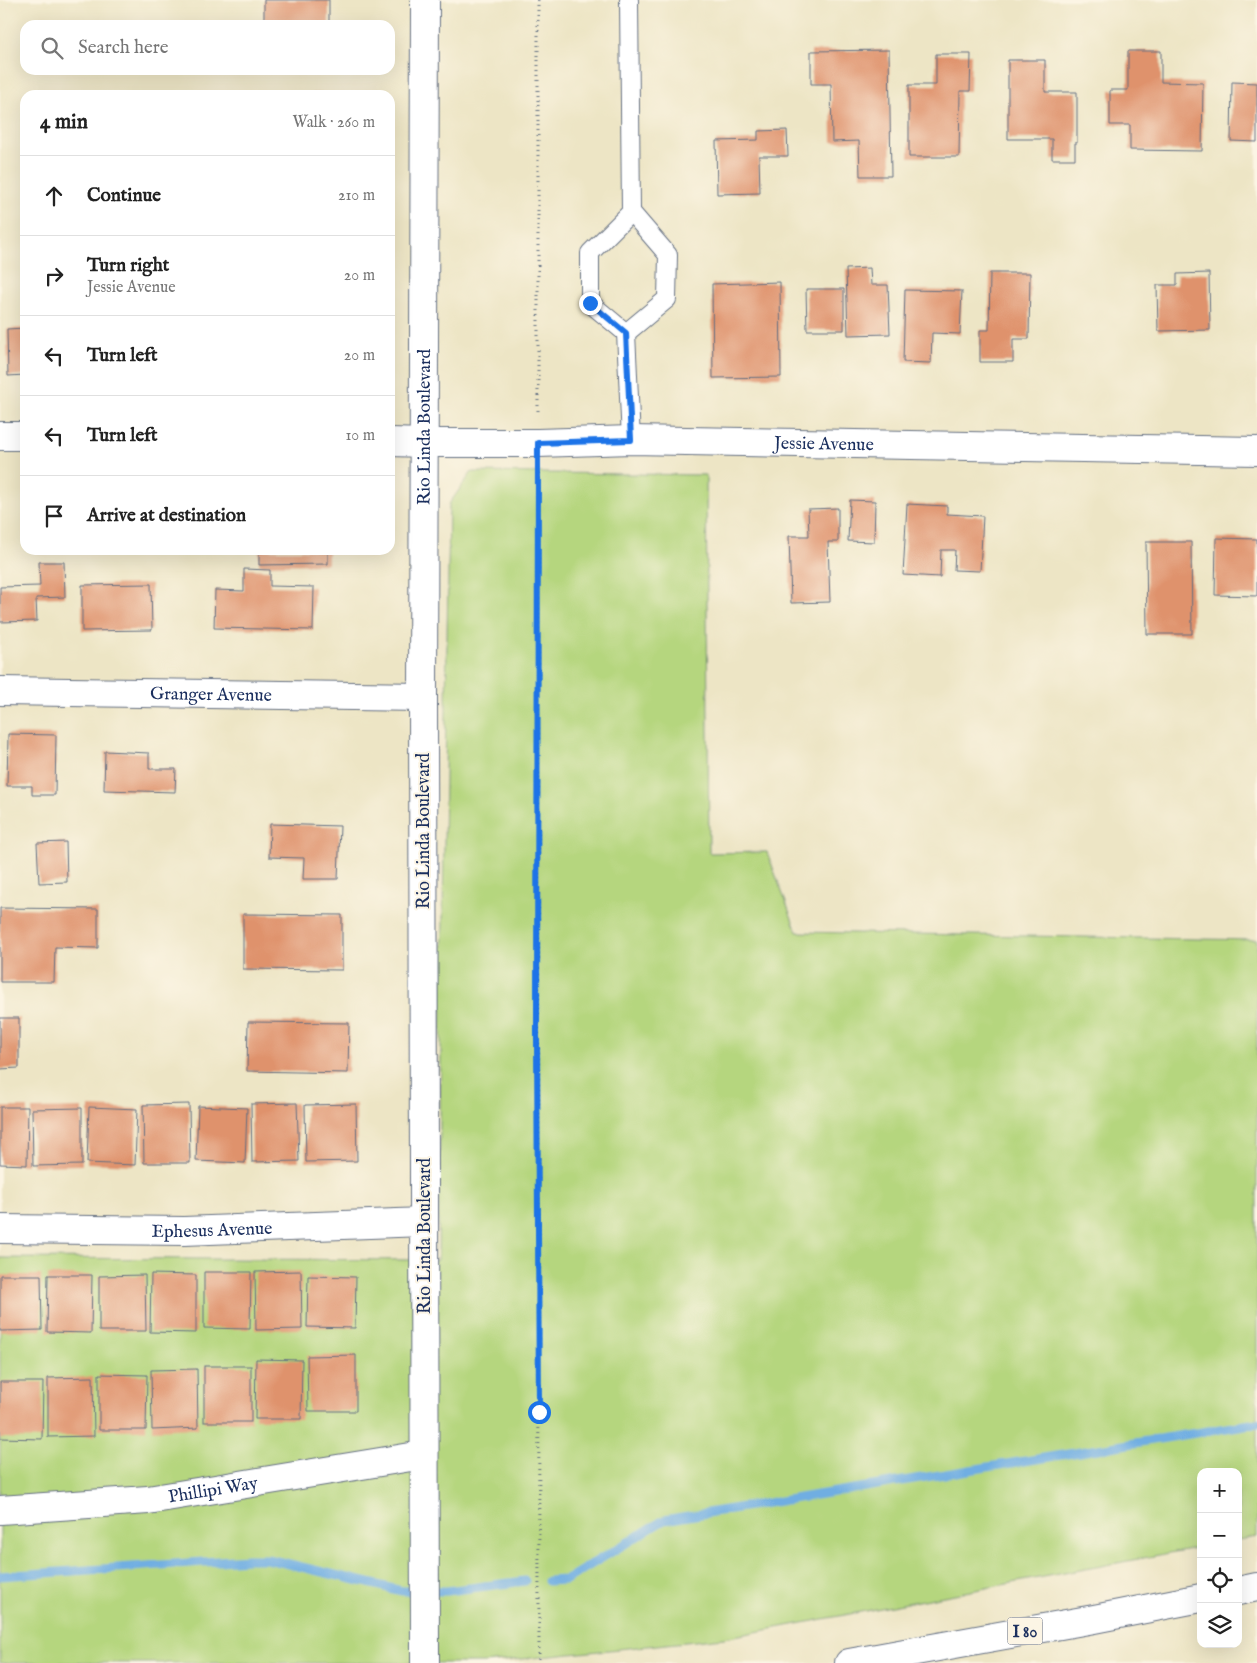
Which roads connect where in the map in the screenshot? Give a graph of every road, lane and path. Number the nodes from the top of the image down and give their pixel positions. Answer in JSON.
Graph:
{"nodes":[{"id":1,"x":425,"y":0,"type":"edge"},
{"id":2,"x":538,"y":0,"type":"edge"},
{"id":3,"x":629,"y":0,"type":"edge"},
{"id":4,"x":631,"y":212,"type":"junction"},
{"id":5,"x":626,"y":333,"type":"junction"},
{"id":6,"x":0,"y":436,"type":"edge"},
{"id":7,"x":20,"y":436,"type":"edge"},
{"id":8,"x":631,"y":440,"type":"junction"},
{"id":9,"x":395,"y":442,"type":"edge"},
{"id":10,"x":425,"y":443,"type":"junction"},
{"id":11,"x":538,"y":443,"type":"junction"},
{"id":12,"x":1257,"y":451,"type":"edge"},
{"id":13,"x":0,"y":691,"type":"edge"},
{"id":14,"x":423,"y":697,"type":"junction"},
{"id":15,"x":424,"y":1222,"type":"junction"},
{"id":16,"x":0,"y":1229,"type":"edge"},
{"id":17,"x":424,"y":1455,"type":"junction"},
{"id":18,"x":0,"y":1510,"type":"edge"},
{"id":19,"x":1257,"y":1587,"type":"edge"},
{"id":20,"x":1242,"y":1590,"type":"edge"},
{"id":21,"x":1197,"y":1599,"type":"edge"},
{"id":22,"x":424,"y":1663,"type":"edge"},
{"id":23,"x":539,"y":1663,"type":"edge"},
{"id":24,"x":849,"y":1663,"type":"edge"}],
"edges":[{"from":1,"to":10,"type":"main road","name":"Rio Linda Boulevard"},
{"from":2,"to":11,"type":"path"},
{"from":3,"to":4,"type":"lane"},
{"from":4,"to":5,"type":"lane"},
{"from":4,"to":5,"type":"lane"},
{"from":5,"to":8,"type":"lane"},
{"from":6,"to":7,"type":"main road"},
{"from":8,"to":11,"type":"main road","name":"Jessie Avenue"},
{"from":8,"to":12,"type":"main road","name":"Jessie Avenue"},
{"from":9,"to":10,"type":"main road","name":"Jessie Avenue"},
{"from":10,"to":11,"type":"main road","name":"Jessie Avenue"},
{"from":10,"to":14,"type":"main road","name":"Rio Linda Boulevard"},
{"from":11,"to":23,"type":"path"},
{"from":13,"to":14,"type":"main road","name":"Granger Avenue"},
{"from":14,"to":15,"type":"main road","name":"Rio Linda Boulevard"},
{"from":15,"to":16,"type":"main road","name":"Ephesus Avenue"},
{"from":15,"to":17,"type":"main road","name":"Rio Linda Boulevard"},
{"from":17,"to":18,"type":"main road","name":"Phillipi Way"},
{"from":17,"to":22,"type":"main road","name":"Rio Linda Boulevard"},
{"from":19,"to":20,"type":"main road"},
{"from":21,"to":24,"type":"main road","number":"I 80"}]}
